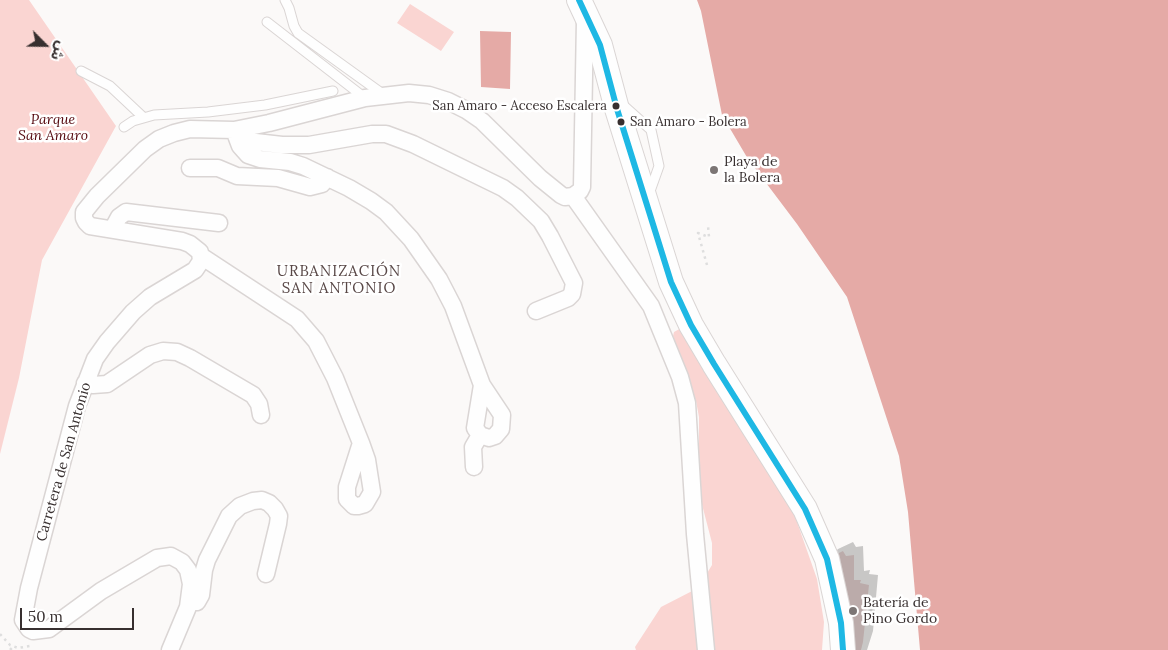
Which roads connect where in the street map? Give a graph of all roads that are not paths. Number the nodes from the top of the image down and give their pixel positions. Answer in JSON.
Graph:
{"nodes":[{"id":1,"x":285,"y":0,"type":"edge"},
{"id":2,"x":582,"y":5,"type":"edge"},
{"id":3,"x":267,"y":22,"type":"dead end"},
{"id":4,"x":81,"y":71,"type":"dead end"},
{"id":5,"x":333,"y":91,"type":"dead end"},
{"id":6,"x":384,"y":95,"type":"junction"},
{"id":7,"x":365,"y":98,"type":"junction"},
{"id":8,"x":265,"y":105,"type":"junction"},
{"id":9,"x":144,"y":117,"type":"junction"},
{"id":10,"x":269,"y":123,"type":"junction"},
{"id":11,"x":124,"y":127,"type":"dead end"},
{"id":12,"x":236,"y":135,"type":"junction"},
{"id":13,"x":190,"y":168,"type":"dead end"},
{"id":14,"x":327,"y":177,"type":"junction"},
{"id":15,"x":573,"y":196,"type":"junction"},
{"id":16,"x":219,"y":223,"type":"dead end"},
{"id":17,"x":113,"y":228,"type":"junction"},
{"id":18,"x":201,"y":256,"type":"junction"},
{"id":19,"x":536,"y":311,"type":"dead end"},
{"id":20,"x":86,"y":383,"type":"junction"},
{"id":21,"x":482,"y":385,"type":"junction"},
{"id":22,"x":261,"y":415,"type":"dead end"},
{"id":23,"x":480,"y":435,"type":"junction"},
{"id":24,"x":361,"y":443,"type":"dead end"},
{"id":25,"x":474,"y":467,"type":"dead end"},
{"id":26,"x":266,"y":574,"type":"dead end"},
{"id":27,"x":188,"y":607,"type":"junction"},
{"id":28,"x":170,"y":650,"type":"edge"},
{"id":29,"x":706,"y":650,"type":"edge"},
{"id":30,"x":844,"y":650,"type":"edge"}],
"edges":[{"from":1,"to":6,"type":"lane"},
{"from":2,"to":15,"type":"street"},
{"from":2,"to":30,"type":"main road"},
{"from":3,"to":7,"type":"lane"},
{"from":4,"to":9,"type":"lane"},
{"from":5,"to":8,"type":"lane"},
{"from":6,"to":7,"type":"street"},
{"from":6,"to":15,"type":"street"},
{"from":7,"to":10,"type":"street"},
{"from":8,"to":9,"type":"lane"},
{"from":8,"to":10,"type":"lane"},
{"from":9,"to":11,"type":"lane"},
{"from":10,"to":12,"type":"street"},
{"from":12,"to":14,"type":"street"},
{"from":12,"to":17,"type":"street"},
{"from":12,"to":19,"type":"street"},
{"from":13,"to":14,"type":"street"},
{"from":14,"to":21,"type":"street"},
{"from":15,"to":29,"type":"street"},
{"from":16,"to":17,"type":"street"},
{"from":17,"to":18,"type":"street"},
{"from":18,"to":20,"type":"street","name":"Carretera de San Antonio"},
{"from":18,"to":24,"type":"street"},
{"from":20,"to":22,"type":"street"},
{"from":20,"to":27,"type":"street","name":"Carretera de San Antonio"},
{"from":21,"to":23,"type":"street"},
{"from":21,"to":23,"type":"street"},
{"from":23,"to":25,"type":"street"},
{"from":26,"to":27,"type":"street"},
{"from":27,"to":28,"type":"street","name":"Carretera de San Antonio"}]}
